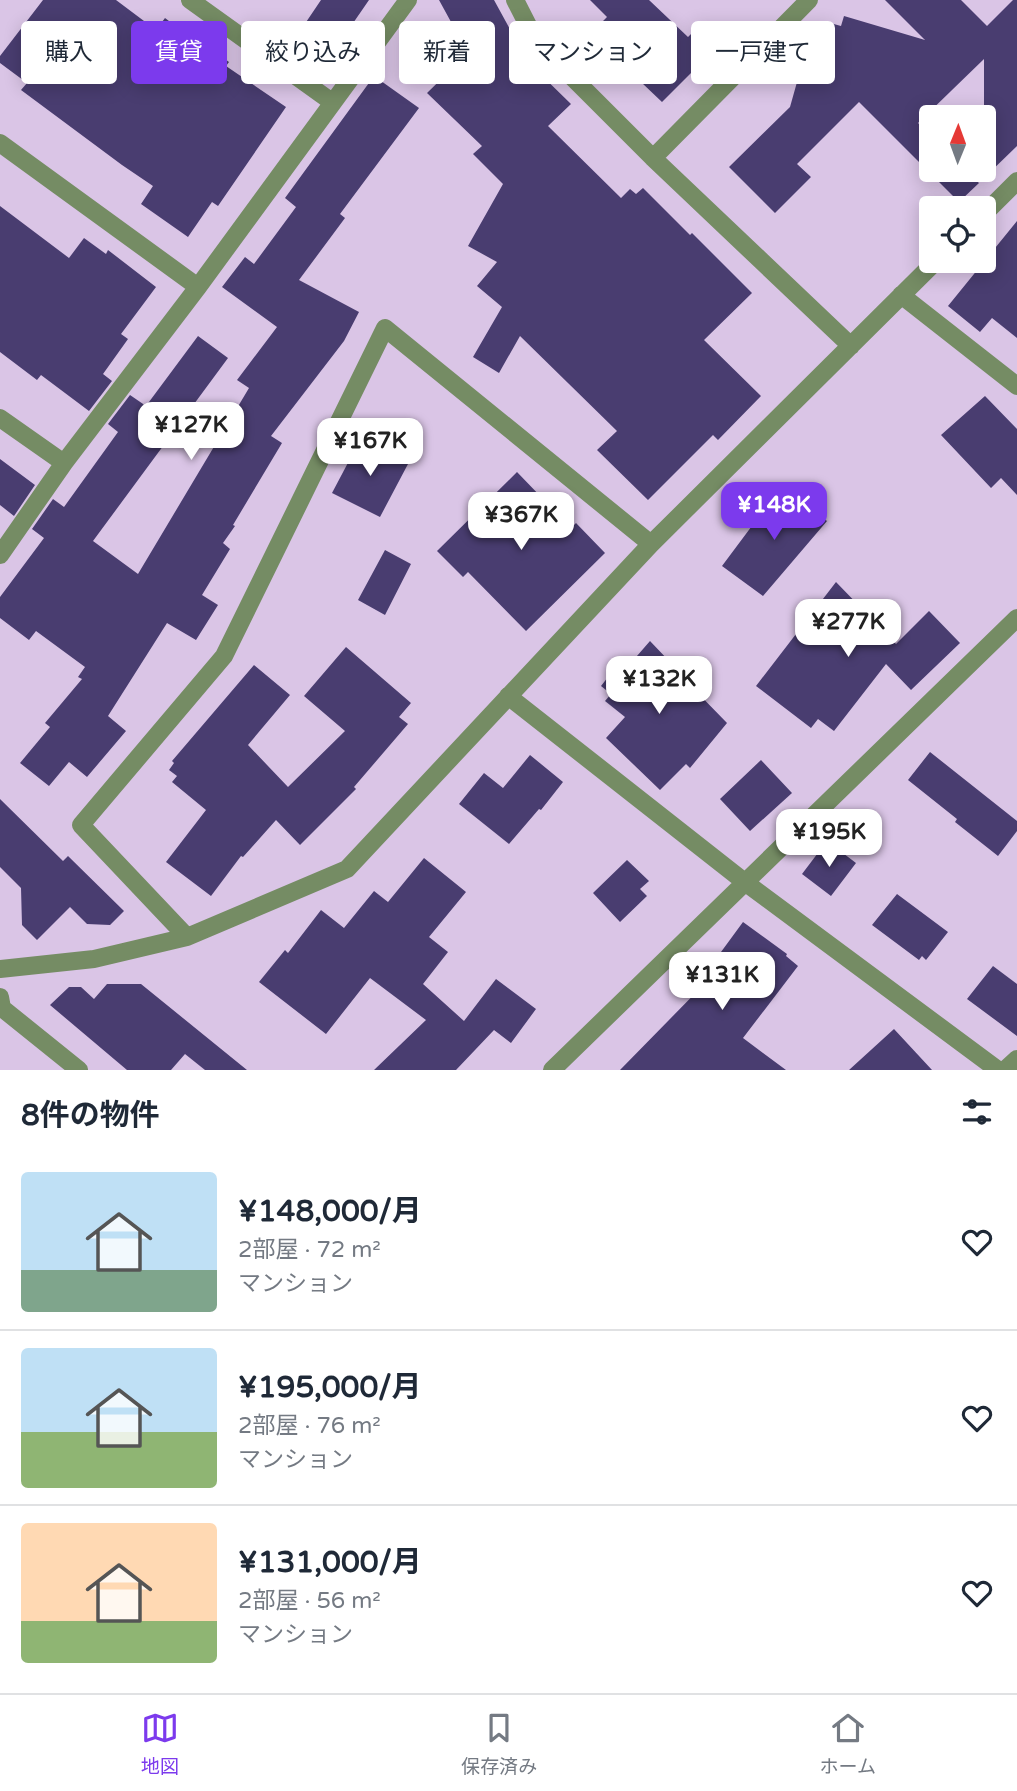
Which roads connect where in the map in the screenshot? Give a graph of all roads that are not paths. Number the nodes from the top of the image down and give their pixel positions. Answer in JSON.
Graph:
{"nodes":[{"id":1,"x":190,"y":0,"type":"edge"},
{"id":2,"x":408,"y":0,"type":"edge"},
{"id":3,"x":515,"y":0,"type":"edge"},
{"id":4,"x":809,"y":0,"type":"edge"},
{"id":5,"x":332,"y":102,"type":"junction"},
{"id":6,"x":0,"y":144,"type":"edge"},
{"id":7,"x":653,"y":158,"type":"junction"},
{"id":8,"x":1017,"y":181,"type":"edge"},
{"id":9,"x":996,"y":202,"type":"edge"},
{"id":10,"x":924,"y":273,"type":"edge"},
{"id":11,"x":198,"y":287,"type":"junction"},
{"id":12,"x":901,"y":295,"type":"junction"},
{"id":13,"x":851,"y":346,"type":"junction"},
{"id":14,"x":1017,"y":386,"type":"edge"},
{"id":15,"x":0,"y":418,"type":"edge"},
{"id":16,"x":64,"y":463,"type":"junction"},
{"id":17,"x":651,"y":544,"type":"junction"},
{"id":18,"x":0,"y":555,"type":"edge"},
{"id":19,"x":1017,"y":618,"type":"edge"},
{"id":20,"x":508,"y":696,"type":"junction"},
{"id":21,"x":746,"y":883,"type":"junction"},
{"id":22,"x":187,"y":937,"type":"junction"},
{"id":23,"x":0,"y":969,"type":"edge"},
{"id":24,"x":0,"y":997,"type":"edge"},
{"id":25,"x":1017,"y":1059,"type":"edge"},
{"id":26,"x":79,"y":1070,"type":"edge"},
{"id":27,"x":552,"y":1070,"type":"edge"},
{"id":28,"x":998,"y":1070,"type":"edge"},
{"id":29,"x":1005,"y":1070,"type":"edge"}],
"edges":[{"from":1,"to":5,"type":"street"},
{"from":2,"to":5,"type":"street"},
{"from":3,"to":7,"type":"street"},
{"from":4,"to":7,"type":"street"},
{"from":5,"to":11,"type":"street"},
{"from":6,"to":11,"type":"street"},
{"from":7,"to":13,"type":"street"},
{"from":8,"to":9,"type":"street"},
{"from":10,"to":12,"type":"street"},
{"from":11,"to":16,"type":"street"},
{"from":12,"to":13,"type":"street"},
{"from":12,"to":14,"type":"street"},
{"from":13,"to":17,"type":"street"},
{"from":15,"to":16,"type":"street"},
{"from":16,"to":18,"type":"street"},
{"from":17,"to":20,"type":"street"},
{"from":17,"to":22,"type":"street"},
{"from":19,"to":21,"type":"street"},
{"from":20,"to":21,"type":"street"},
{"from":20,"to":22,"type":"street"},
{"from":21,"to":27,"type":"street"},
{"from":21,"to":28,"type":"street"},
{"from":22,"to":23,"type":"street"},
{"from":24,"to":26,"type":"street"},
{"from":25,"to":29,"type":"street"}]}
